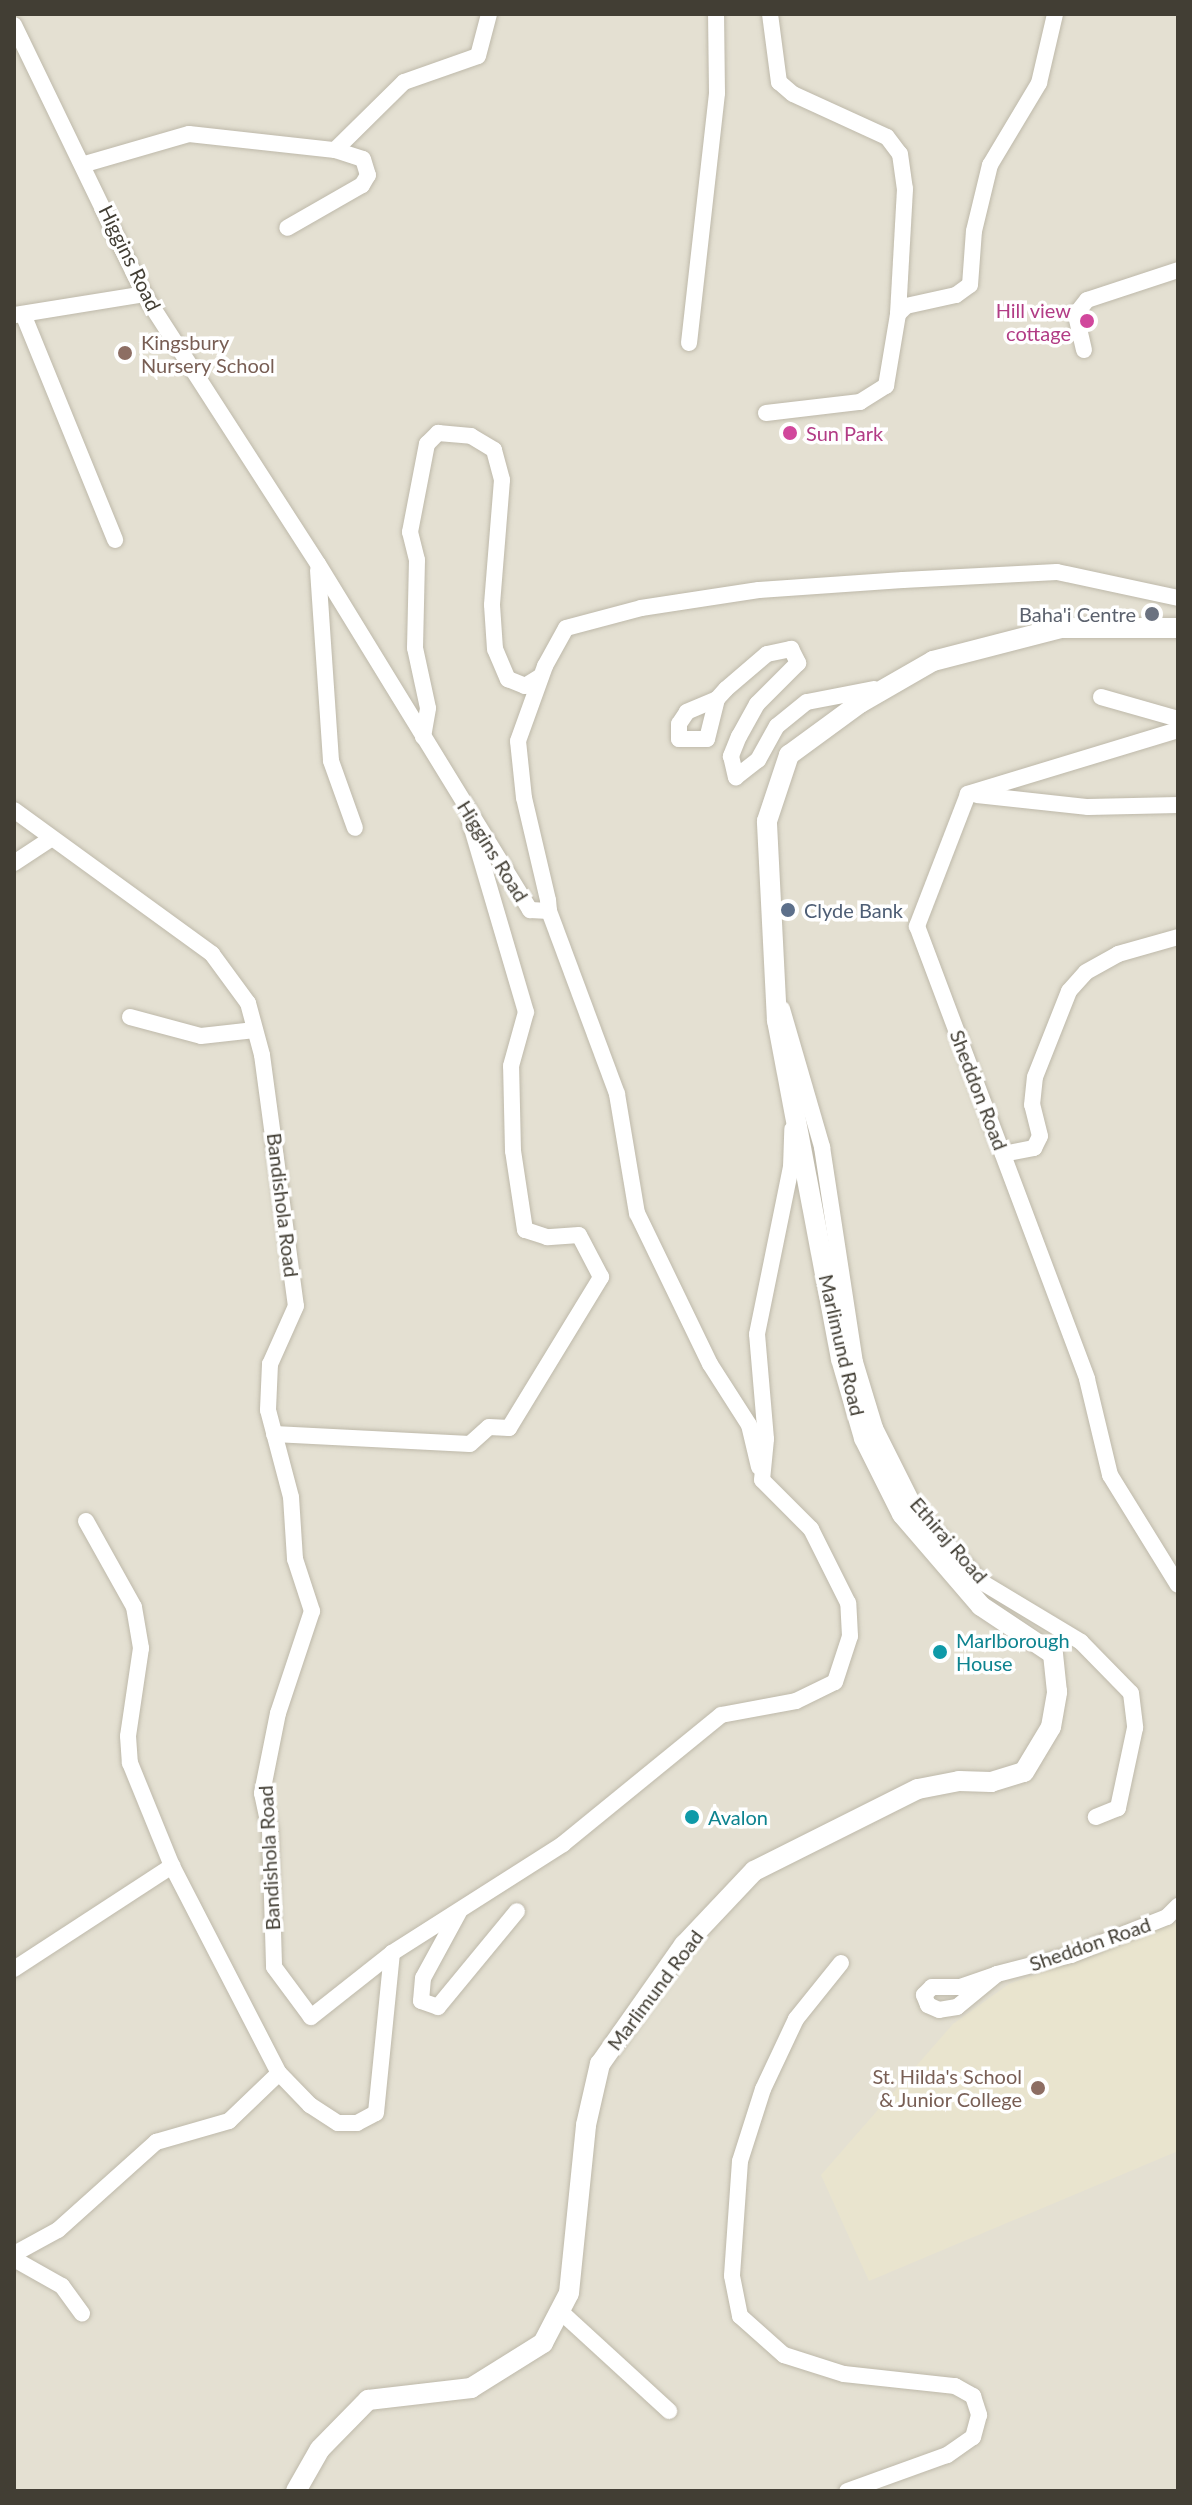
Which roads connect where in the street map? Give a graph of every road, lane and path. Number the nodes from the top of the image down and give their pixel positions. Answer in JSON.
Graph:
{"nodes":[{"id":1,"x":489,"y":14,"type":"edge"},
{"id":2,"x":716,"y":14,"type":"edge"},
{"id":3,"x":770,"y":14,"type":"edge"},
{"id":4,"x":1055,"y":14,"type":"edge"},
{"id":5,"x":14,"y":25,"type":"edge"},
{"id":6,"x":335,"y":150,"type":"junction"},
{"id":7,"x":85,"y":164,"type":"junction"},
{"id":8,"x":287,"y":228,"type":"dead end"},
{"id":9,"x":1178,"y":270,"type":"edge"},
{"id":10,"x":144,"y":294,"type":"junction"},
{"id":11,"x":898,"y":314,"type":"junction"},
{"id":12,"x":18,"y":315,"type":"edge"},
{"id":13,"x":689,"y":343,"type":"dead end"},
{"id":14,"x":1084,"y":350,"type":"dead end"},
{"id":15,"x":766,"y":413,"type":"dead end"},
{"id":16,"x":115,"y":540,"type":"dead end"},
{"id":17,"x":318,"y":564,"type":"junction"},
{"id":18,"x":1178,"y":598,"type":"edge"},
{"id":19,"x":1178,"y":628,"type":"edge"},
{"id":20,"x":541,"y":676,"type":"junction"},
{"id":21,"x":906,"y":680,"type":"junction"},
{"id":22,"x":1101,"y":697,"type":"dead end"},
{"id":23,"x":717,"y":699,"type":"dead end"},
{"id":24,"x":1178,"y":719,"type":"edge"},
{"id":25,"x":1178,"y":730,"type":"edge"},
{"id":26,"x":423,"y":737,"type":"junction"},
{"id":27,"x":968,"y":794,"type":"junction"},
{"id":28,"x":1178,"y":805,"type":"edge"},
{"id":29,"x":465,"y":806,"type":"junction"},
{"id":30,"x":14,"y":810,"type":"edge"},
{"id":31,"x":355,"y":828,"type":"dead end"},
{"id":32,"x":52,"y":838,"type":"junction"},
{"id":33,"x":14,"y":863,"type":"edge"},
{"id":34,"x":549,"y":911,"type":"junction"},
{"id":35,"x":1178,"y":937,"type":"edge"},
{"id":36,"x":779,"y":1000,"type":"junction"},
{"id":37,"x":130,"y":1017,"type":"dead end"},
{"id":38,"x":255,"y":1030,"type":"junction"},
{"id":39,"x":793,"y":1095,"type":"junction"},
{"id":40,"x":1003,"y":1154,"type":"junction"},
{"id":41,"x":274,"y":1434,"type":"junction"},
{"id":42,"x":762,"y":1480,"type":"junction"},
{"id":43,"x":86,"y":1521,"type":"dead end"},
{"id":44,"x":1178,"y":1585,"type":"edge"},
{"id":45,"x":1096,"y":1817,"type":"dead end"},
{"id":46,"x":172,"y":1866,"type":"junction"},
{"id":47,"x":1178,"y":1906,"type":"edge"},
{"id":48,"x":460,"y":1910,"type":"junction"},
{"id":49,"x":517,"y":1911,"type":"dead end"},
{"id":50,"x":392,"y":1953,"type":"junction"},
{"id":51,"x":841,"y":1963,"type":"dead end"},
{"id":52,"x":14,"y":1969,"type":"edge"},
{"id":53,"x":997,"y":1974,"type":"dead end"},
{"id":54,"x":279,"y":2073,"type":"junction"},
{"id":55,"x":14,"y":2256,"type":"edge"},
{"id":56,"x":560,"y":2311,"type":"junction"},
{"id":57,"x":82,"y":2314,"type":"dead end"},
{"id":58,"x":669,"y":2411,"type":"dead end"},
{"id":59,"x":296,"y":2491,"type":"edge"},
{"id":60,"x":847,"y":2491,"type":"edge"}],
"edges":[{"from":1,"to":6,"type":"street"},
{"from":2,"to":13,"type":"street"},
{"from":3,"to":11,"type":"street"},
{"from":4,"to":11,"type":"street"},
{"from":5,"to":7,"type":"street","name":"Higgins Road"},
{"from":6,"to":7,"type":"street"},
{"from":6,"to":8,"type":"street"},
{"from":7,"to":10,"type":"street","name":"Higgins Road"},
{"from":9,"to":14,"type":"street"},
{"from":10,"to":12,"type":"street"},
{"from":10,"to":17,"type":"street","name":"Higgins Road"},
{"from":11,"to":15,"type":"street"},
{"from":12,"to":16,"type":"street"},
{"from":17,"to":26,"type":"street","name":"Higgins Road"},
{"from":17,"to":31,"type":"street"},
{"from":18,"to":20,"type":"street","name":"Higgins Road"},
{"from":19,"to":21,"type":"street","name":"Marlimund Road"},
{"from":20,"to":26,"type":"street"},
{"from":20,"to":34,"type":"street","name":"Higgins Road"},
{"from":21,"to":23,"type":"street"},
{"from":21,"to":36,"type":"street","name":"Marlimund Road"},
{"from":22,"to":24,"type":"street"},
{"from":25,"to":27,"type":"street"},
{"from":26,"to":29,"type":"street","name":"Higgins Road"},
{"from":27,"to":28,"type":"street"},
{"from":27,"to":40,"type":"street","name":"Sheddon Road"},
{"from":29,"to":34,"type":"street","name":"Higgins Road"},
{"from":29,"to":41,"type":"street"},
{"from":30,"to":32,"type":"street","name":"Bandishola Road"},
{"from":32,"to":33,"type":"street"},
{"from":32,"to":38,"type":"street","name":"Bandishola Road"},
{"from":34,"to":42,"type":"street"},
{"from":35,"to":40,"type":"street"},
{"from":36,"to":39,"type":"street","name":"Marlimund Road"},
{"from":36,"to":45,"type":"street","name":"Ethiraj Road"},
{"from":37,"to":38,"type":"street"},
{"from":38,"to":41,"type":"street","name":"Bandishola Road"},
{"from":39,"to":42,"type":"street"},
{"from":39,"to":56,"type":"street","name":"Marlimund Road"},
{"from":40,"to":44,"type":"street","name":"Sheddon Road"},
{"from":41,"to":50,"type":"street","name":"Bandishola Road"},
{"from":42,"to":48,"type":"street","name":"Bandishola Road"},
{"from":43,"to":46,"type":"street"},
{"from":46,"to":52,"type":"street"},
{"from":46,"to":54,"type":"street"},
{"from":47,"to":53,"type":"street","name":"Sheddon Road"},
{"from":48,"to":49,"type":"street"},
{"from":48,"to":50,"type":"street","name":"Bandishola Road"},
{"from":50,"to":54,"type":"street"},
{"from":51,"to":60,"type":"street"},
{"from":54,"to":55,"type":"street"},
{"from":55,"to":57,"type":"street"},
{"from":56,"to":58,"type":"street"},
{"from":56,"to":59,"type":"street","name":"Marlimund Road"}]}
